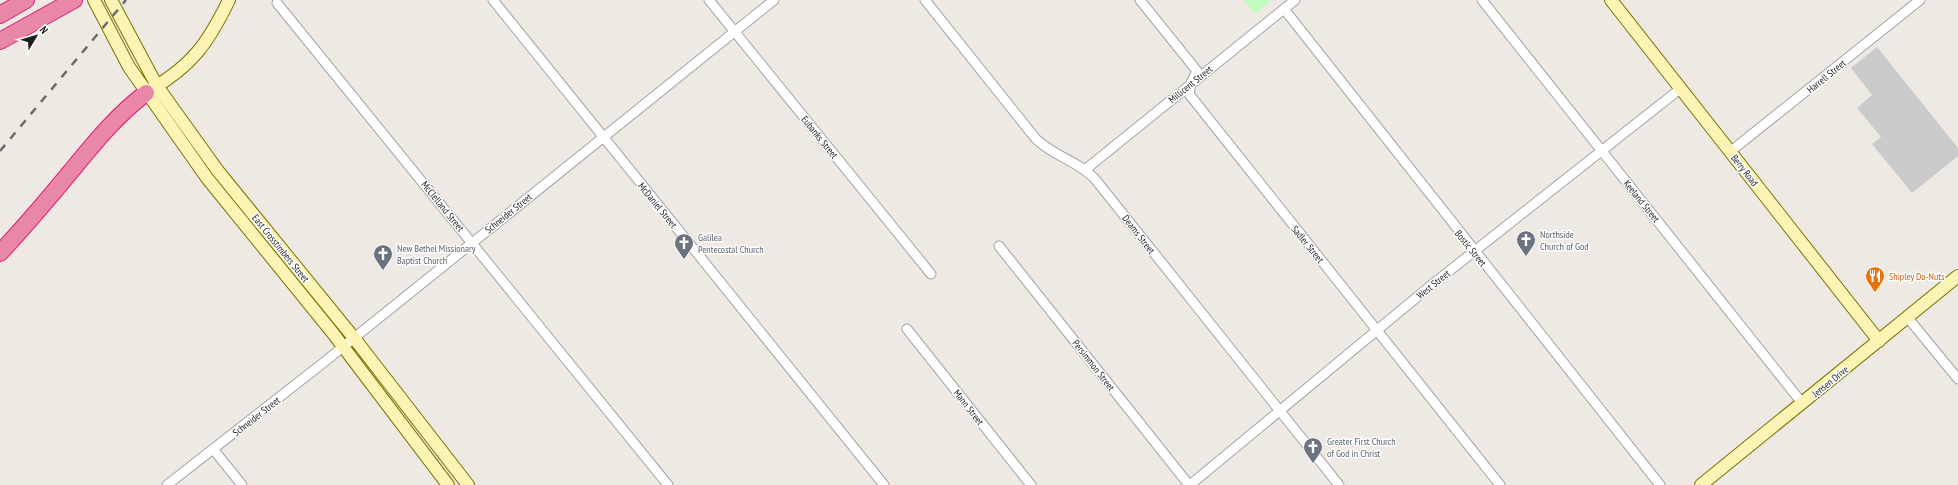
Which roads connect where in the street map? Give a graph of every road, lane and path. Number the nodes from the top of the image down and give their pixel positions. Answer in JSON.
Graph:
{"nodes":[{"id":1,"x":26,"y":0,"type":"edge"},
{"id":2,"x":74,"y":0,"type":"edge"},
{"id":3,"x":94,"y":0,"type":"edge"},
{"id":4,"x":111,"y":0,"type":"edge"},
{"id":5,"x":229,"y":0,"type":"edge"},
{"id":6,"x":493,"y":0,"type":"edge"},
{"id":7,"x":709,"y":0,"type":"edge"},
{"id":8,"x":774,"y":0,"type":"edge"},
{"id":9,"x":925,"y":0,"type":"edge"},
{"id":10,"x":1140,"y":0,"type":"edge"},
{"id":11,"x":1295,"y":0,"type":"edge"},
{"id":12,"x":1482,"y":0,"type":"edge"},
{"id":13,"x":1611,"y":0,"type":"edge"},
{"id":14,"x":1920,"y":0,"type":"edge"},
{"id":15,"x":277,"y":3,"type":"dead end"},
{"id":16,"x":1284,"y":10,"type":"junction"},
{"id":17,"x":0,"y":15,"type":"edge"},
{"id":18,"x":734,"y":32,"type":"junction"},
{"id":19,"x":0,"y":41,"type":"edge"},
{"id":20,"x":1191,"y":83,"type":"junction"},
{"id":21,"x":1680,"y":88,"type":"junction"},
{"id":22,"x":152,"y":89,"type":"junction"},
{"id":23,"x":603,"y":136,"type":"junction"},
{"id":24,"x":1602,"y":151,"type":"junction"},
{"id":25,"x":1731,"y":151,"type":"junction"},
{"id":26,"x":1086,"y":169,"type":"junction"},
{"id":27,"x":218,"y":171,"type":"junction"},
{"id":28,"x":207,"y":178,"type":"junction"},
{"id":29,"x":263,"y":227,"type":"junction"},
{"id":30,"x":254,"y":236,"type":"junction"},
{"id":31,"x":472,"y":242,"type":"junction"},
{"id":32,"x":999,"y":246,"type":"dead end"},
{"id":33,"x":1474,"y":251,"type":"junction"},
{"id":34,"x":0,"y":253,"type":"edge"},
{"id":35,"x":932,"y":274,"type":"dead end"},
{"id":36,"x":1958,"y":276,"type":"edge"},
{"id":37,"x":1908,"y":318,"type":"junction"},
{"id":38,"x":907,"y":329,"type":"dead end"},
{"id":39,"x":1377,"y":330,"type":"junction"},
{"id":40,"x":354,"y":338,"type":"junction"},
{"id":41,"x":1879,"y":341,"type":"junction"},
{"id":42,"x":343,"y":346,"type":"junction"},
{"id":43,"x":1958,"y":379,"type":"edge"},
{"id":44,"x":1802,"y":403,"type":"junction"},
{"id":45,"x":1279,"y":410,"type":"junction"},
{"id":46,"x":414,"y":416,"type":"junction"},
{"id":47,"x":402,"y":424,"type":"junction"},
{"id":48,"x":214,"y":449,"type":"junction"},
{"id":49,"x":167,"y":485,"type":"edge"},
{"id":50,"x":242,"y":485,"type":"edge"},
{"id":51,"x":448,"y":485,"type":"edge"},
{"id":52,"x":468,"y":485,"type":"edge"},
{"id":53,"x":668,"y":485,"type":"edge"},
{"id":54,"x":884,"y":485,"type":"edge"},
{"id":55,"x":1031,"y":485,"type":"edge"},
{"id":56,"x":1189,"y":485,"type":"edge"},
{"id":57,"x":1339,"y":485,"type":"edge"},
{"id":58,"x":1500,"y":485,"type":"edge"},
{"id":59,"x":1660,"y":485,"type":"edge"},
{"id":60,"x":1701,"y":485,"type":"edge"}],
"edges":[{"from":1,"to":17,"type":"highway"},
{"from":2,"to":19,"type":"highway"},
{"from":3,"to":22,"type":"main road","name":"East Crosstimbers Street"},
{"from":4,"to":22,"type":"main road","name":"East Crosstimbers Street"},
{"from":5,"to":22,"type":"main road"},
{"from":6,"to":23,"type":"street","name":"McDaniel Street"},
{"from":7,"to":18,"type":"street","name":"Eubanks Street"},
{"from":8,"to":18,"type":"street","name":"Schneider Street"},
{"from":9,"to":26,"type":"street","name":"Deams Street"},
{"from":10,"to":20,"type":"street","name":"Sadler Street"},
{"from":11,"to":16,"type":"street","name":"Millicent Street"},
{"from":12,"to":24,"type":"street","name":"Keeland Street"},
{"from":13,"to":21,"type":"main road","name":"Berry Road"},
{"from":14,"to":25,"type":"street","name":"Harrell Street"},
{"from":15,"to":31,"type":"street","name":"McClelland Street"},
{"from":16,"to":20,"type":"street","name":"Millicent Street"},
{"from":16,"to":33,"type":"street","name":"Bostic Street"},
{"from":18,"to":23,"type":"street","name":"Schneider Street"},
{"from":18,"to":35,"type":"street","name":"Eubanks Street"},
{"from":20,"to":26,"type":"street","name":"Millicent Street"},
{"from":20,"to":39,"type":"street","name":"Sadler Street"},
{"from":21,"to":24,"type":"street","name":"West Street"},
{"from":21,"to":25,"type":"main road","name":"Berry Road"},
{"from":22,"to":27,"type":"main road","name":"East Crosstimbers Street"},
{"from":22,"to":28,"type":"main road","name":"East Crosstimbers Street"},
{"from":22,"to":34,"type":"highway"},
{"from":23,"to":31,"type":"street","name":"Schneider Street"},
{"from":23,"to":54,"type":"street","name":"McDaniel Street"},
{"from":24,"to":33,"type":"street","name":"West Street"},
{"from":24,"to":44,"type":"street","name":"Keeland Street"},
{"from":25,"to":41,"type":"main road","name":"Berry Road"},
{"from":26,"to":45,"type":"street","name":"Deams Street"},
{"from":27,"to":28,"type":"main road"},
{"from":27,"to":29,"type":"main road","name":"East Crosstimbers Street"},
{"from":28,"to":30,"type":"main road","name":"East Crosstimbers Street"},
{"from":29,"to":30,"type":"main road"},
{"from":29,"to":40,"type":"main road","name":"East Crosstimbers Street"},
{"from":30,"to":42,"type":"main road","name":"East Crosstimbers Street"},
{"from":31,"to":40,"type":"street","name":"Schneider Street"},
{"from":31,"to":53,"type":"street","name":"McClelland Street"},
{"from":32,"to":56,"type":"street","name":"Persimmon Street"},
{"from":33,"to":39,"type":"street","name":"West Street"},
{"from":33,"to":59,"type":"street","name":"Bostic Street"},
{"from":36,"to":37,"type":"main road","name":"Jensen Drive"},
{"from":37,"to":41,"type":"main road","name":"Jensen Drive"},
{"from":37,"to":43,"type":"street"},
{"from":38,"to":55,"type":"street","name":"Mann Street"},
{"from":39,"to":45,"type":"street","name":"West Street"},
{"from":39,"to":58,"type":"street","name":"Sadler Street"},
{"from":40,"to":42,"type":"street","name":"Schneider Street"},
{"from":40,"to":46,"type":"main road","name":"East Crosstimbers Street"},
{"from":41,"to":44,"type":"main road","name":"Jensen Drive"},
{"from":42,"to":47,"type":"main road","name":"East Crosstimbers Street"},
{"from":42,"to":48,"type":"street","name":"Schneider Street"},
{"from":44,"to":60,"type":"main road","name":"Jensen Drive"},
{"from":45,"to":56,"type":"street","name":"West Street"},
{"from":45,"to":57,"type":"street","name":"Deams Street"},
{"from":46,"to":47,"type":"main road"},
{"from":46,"to":52,"type":"main road","name":"East Crosstimbers Street"},
{"from":47,"to":51,"type":"main road","name":"East Crosstimbers Street"},
{"from":48,"to":49,"type":"street","name":"Schneider Street"},
{"from":48,"to":50,"type":"street"}]}
